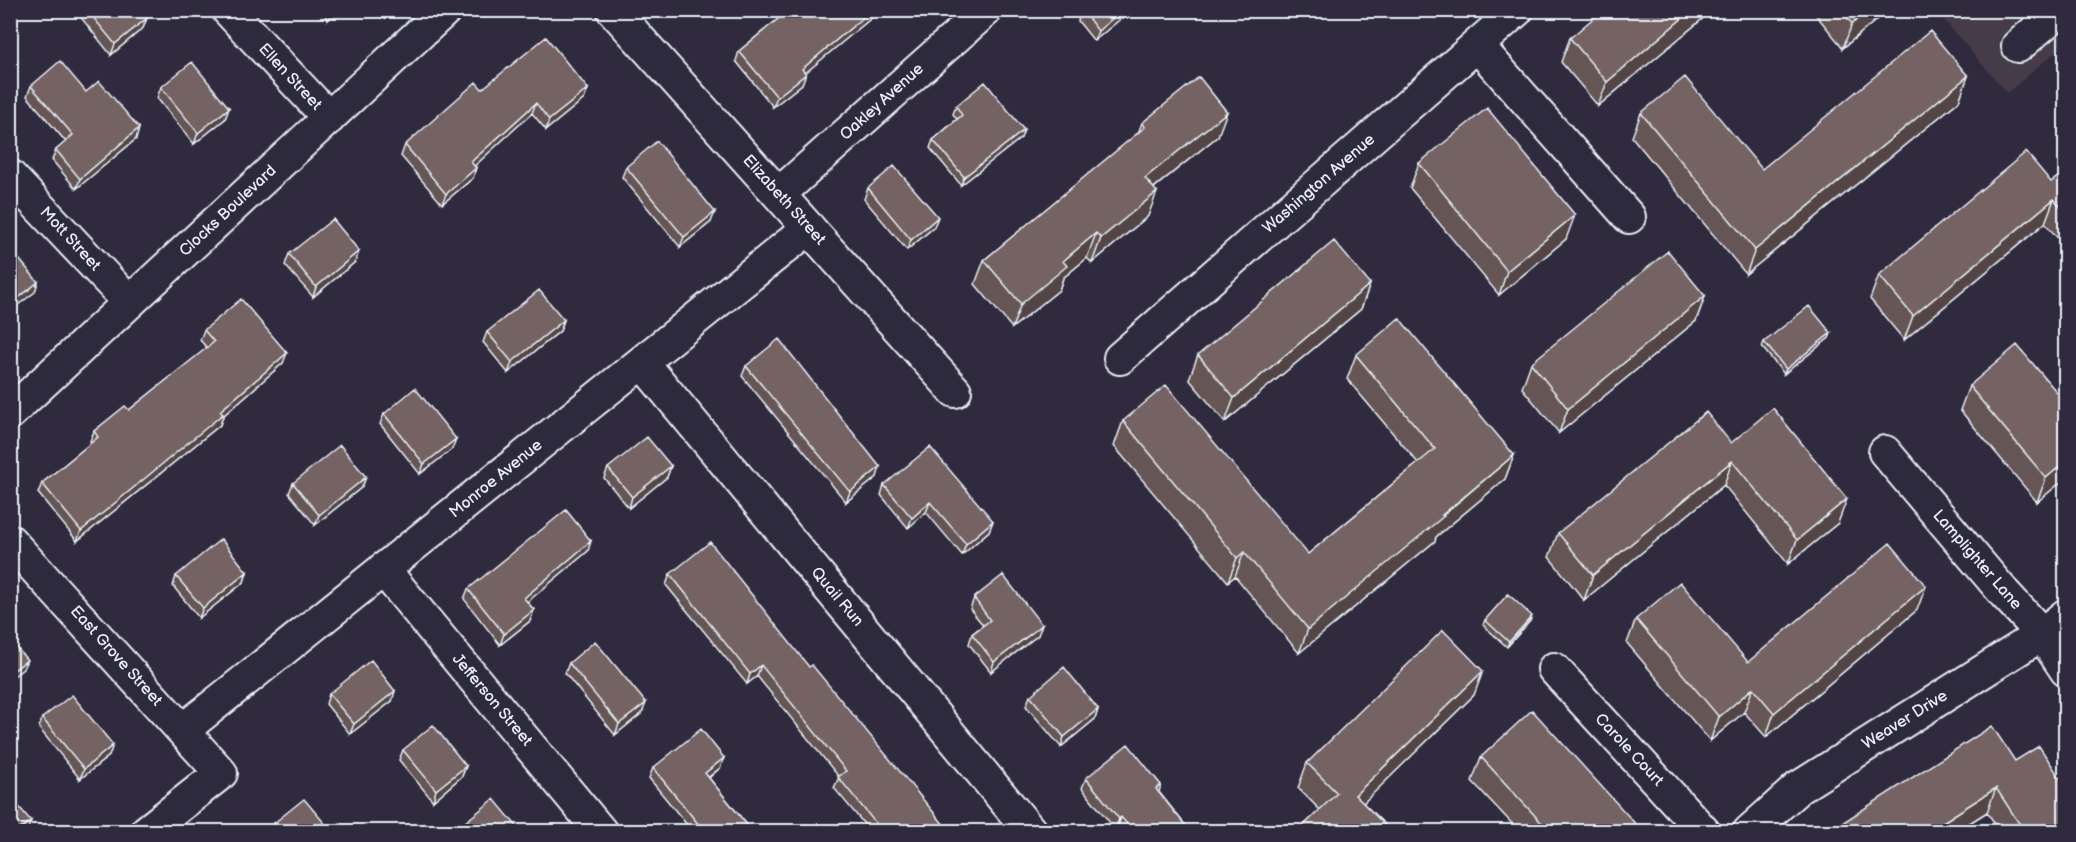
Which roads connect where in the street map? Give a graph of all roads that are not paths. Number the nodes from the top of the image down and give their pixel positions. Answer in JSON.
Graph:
{"nodes":[{"id":1,"x":228,"y":10,"type":"edge"},
{"id":2,"x":445,"y":10,"type":"edge"},
{"id":3,"x":613,"y":10,"type":"edge"},
{"id":4,"x":986,"y":10,"type":"edge"},
{"id":5,"x":1517,"y":10,"type":"edge"},
{"id":6,"x":2060,"y":10,"type":"edge"},
{"id":7,"x":1478,"y":45,"type":"junction"},
{"id":8,"x":2018,"y":46,"type":"dead end"},
{"id":9,"x":328,"y":118,"type":"junction"},
{"id":10,"x":10,"y":176,"type":"edge"},
{"id":11,"x":779,"y":194,"type":"junction"},
{"id":12,"x":1629,"y":217,"type":"dead end"},
{"id":13,"x":809,"y":228,"type":"junction"},
{"id":14,"x":129,"y":302,"type":"junction"},
{"id":15,"x":1120,"y":358,"type":"dead end"},
{"id":16,"x":642,"y":362,"type":"junction"},
{"id":17,"x":955,"y":391,"type":"dead end"},
{"id":18,"x":10,"y":413,"type":"edge"},
{"id":19,"x":1885,"y":452,"type":"dead end"},
{"id":20,"x":10,"y":541,"type":"edge"},
{"id":21,"x":383,"y":569,"type":"junction"},
{"id":22,"x":2054,"y":624,"type":"edge"},
{"id":23,"x":1554,"y":669,"type":"dead end"},
{"id":24,"x":2066,"y":670,"type":"edge"},
{"id":25,"x":183,"y":730,"type":"junction"},
{"id":26,"x":160,"y":827,"type":"edge"},
{"id":27,"x":601,"y":831,"type":"edge"},
{"id":28,"x":1031,"y":831,"type":"edge"},
{"id":29,"x":1704,"y":831,"type":"edge"},
{"id":30,"x":1749,"y":831,"type":"edge"}],
"edges":[{"from":1,"to":9,"type":"street","name":"Ellen Street"},
{"from":2,"to":9,"type":"street","name":"Clocks Boulevard"},
{"from":3,"to":11,"type":"street","name":"Elizabeth Street"},
{"from":4,"to":11,"type":"street","name":"Oakley Avenue"},
{"from":5,"to":7,"type":"street","name":"Washington Avenue"},
{"from":6,"to":8,"type":"street"},
{"from":7,"to":12,"type":"street"},
{"from":7,"to":15,"type":"street","name":"Washington Avenue"},
{"from":9,"to":14,"type":"street","name":"Clocks Boulevard"},
{"from":10,"to":14,"type":"street","name":"Mott Street"},
{"from":11,"to":13,"type":"street","name":"Elizabeth Street"},
{"from":13,"to":16,"type":"street","name":"Monroe Avenue"},
{"from":13,"to":17,"type":"street","name":"Elizabeth Street"},
{"from":14,"to":18,"type":"street","name":"Clocks Boulevard"},
{"from":16,"to":21,"type":"street","name":"Monroe Avenue"},
{"from":16,"to":28,"type":"street","name":"Quail Run"},
{"from":19,"to":22,"type":"street","name":"Lamplighter Lane"},
{"from":20,"to":25,"type":"street","name":"East Grove Street"},
{"from":21,"to":25,"type":"street","name":"Monroe Avenue"},
{"from":21,"to":27,"type":"street","name":"Jefferson Street"},
{"from":22,"to":24,"type":"street","name":"Lamplighter Lane"},
{"from":22,"to":30,"type":"street","name":"Weaver Drive"},
{"from":23,"to":29,"type":"street","name":"Carole Court"},
{"from":25,"to":26,"type":"street","name":"East Grove Street"}]}
